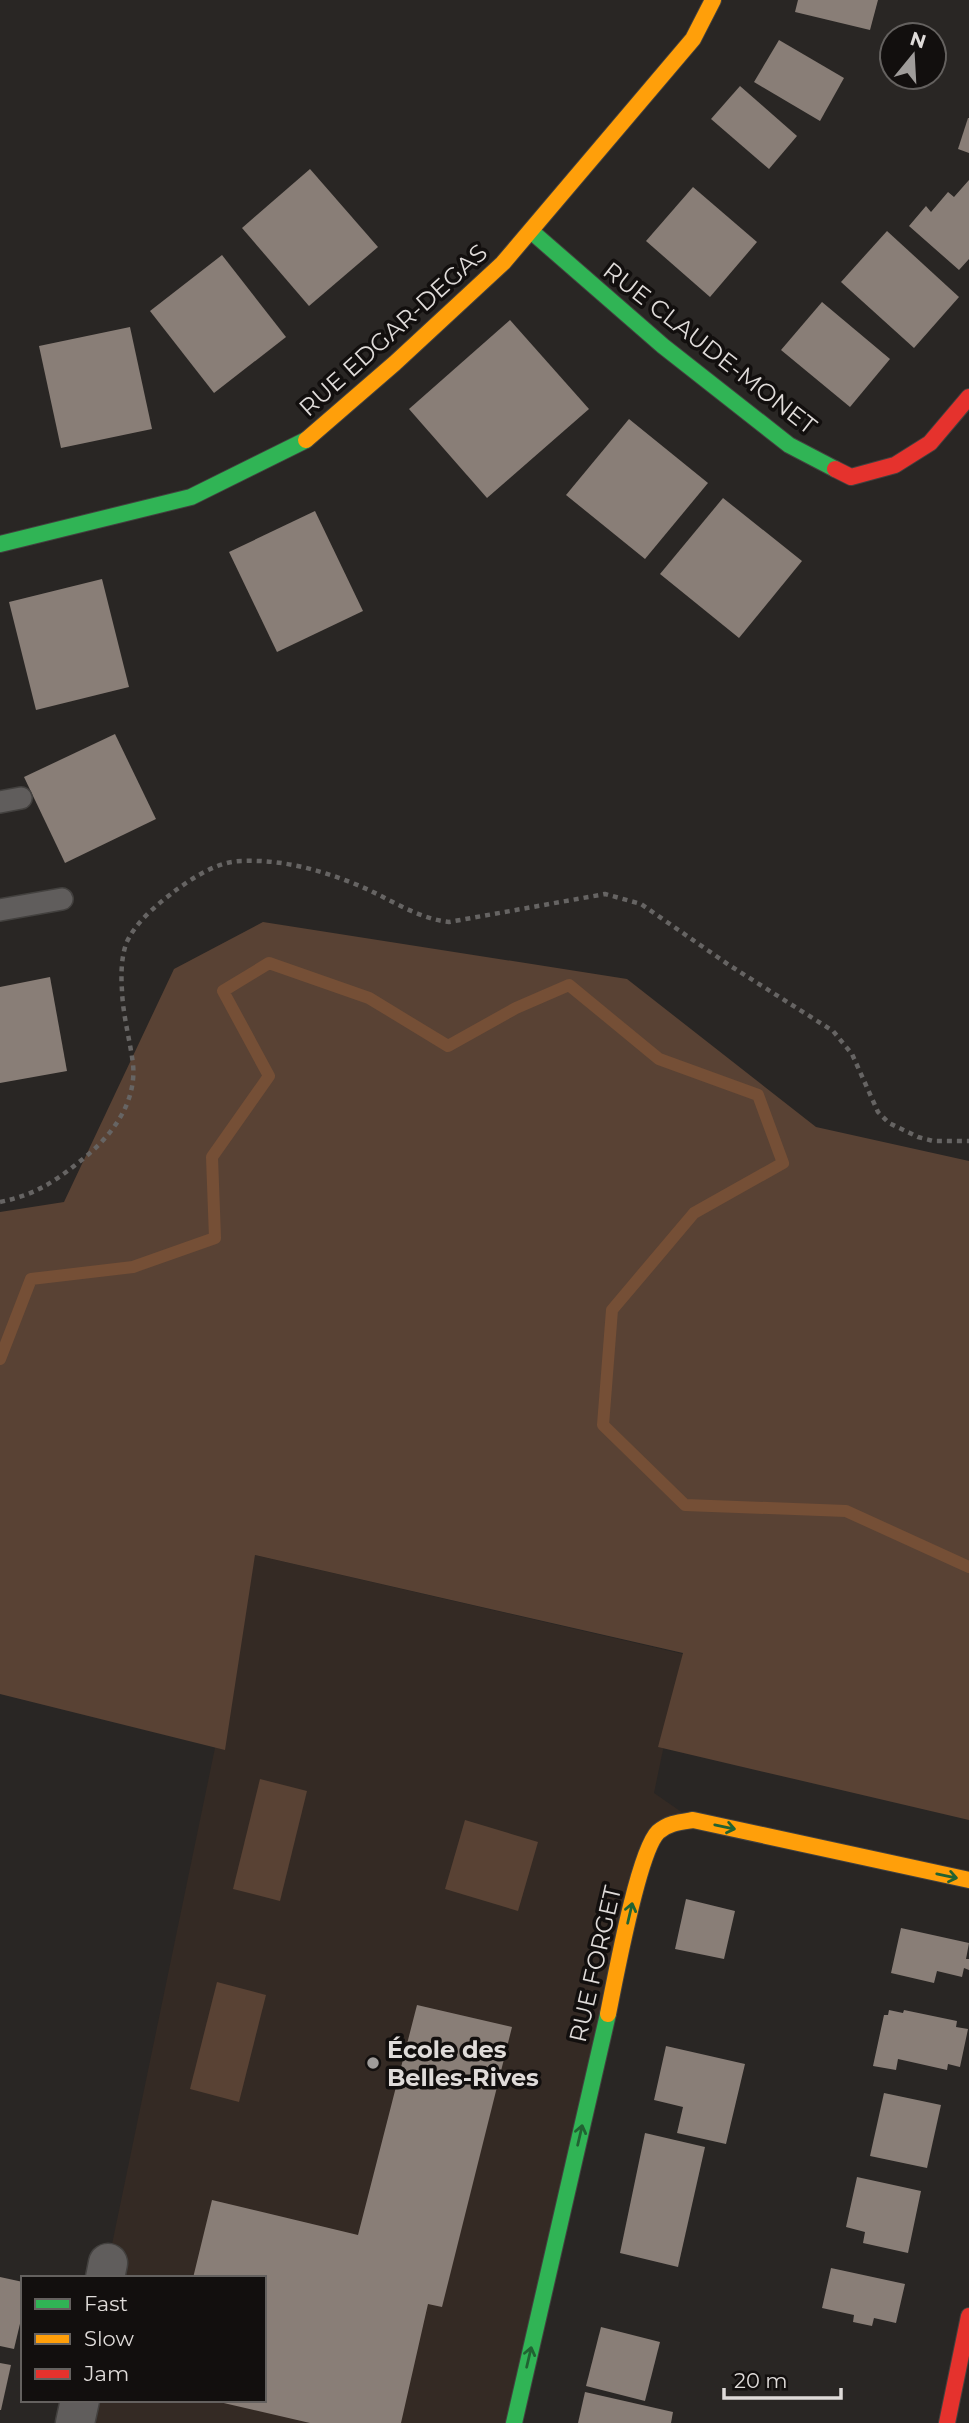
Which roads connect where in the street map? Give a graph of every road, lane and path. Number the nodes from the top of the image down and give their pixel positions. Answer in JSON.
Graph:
{"nodes":[{"id":1,"x":713,"y":0,"type":"edge"},
{"id":2,"x":531,"y":232,"type":"junction"},
{"id":3,"x":969,"y":397,"type":"edge"},
{"id":4,"x":0,"y":544,"type":"edge"},
{"id":5,"x":21,"y":798,"type":"dead end"},
{"id":6,"x":0,"y":802,"type":"edge"},
{"id":7,"x":62,"y":900,"type":"dead end"},
{"id":8,"x":0,"y":910,"type":"edge"},
{"id":9,"x":969,"y":1141,"type":"edge"},
{"id":10,"x":0,"y":1202,"type":"edge"},
{"id":11,"x":969,"y":1880,"type":"edge"},
{"id":12,"x":969,"y":2316,"type":"edge"},
{"id":13,"x":965,"y":2353,"type":"edge"},
{"id":14,"x":80,"y":2402,"type":"edge"},
{"id":15,"x":75,"y":2423,"type":"edge"},
{"id":16,"x":514,"y":2423,"type":"edge"},
{"id":17,"x":947,"y":2423,"type":"edge"}],
"edges":[{"from":1,"to":2,"type":"street","name":"RUE EDGAR-DEGAS"},
{"from":2,"to":3,"type":"street","name":"RUE CLAUDE-MONET"},
{"from":2,"to":4,"type":"street","name":"RUE EDGAR-DEGAS"},
{"from":5,"to":6,"type":"lane"},
{"from":7,"to":8,"type":"lane"},
{"from":9,"to":10,"type":"path"},
{"from":16,"to":11,"type":"street","name":"RUE FORGET","one_way":true},
{"from":12,"to":13,"type":"street"},
{"from":13,"to":17,"type":"street"},
{"from":14,"to":15,"type":"street"}]}
